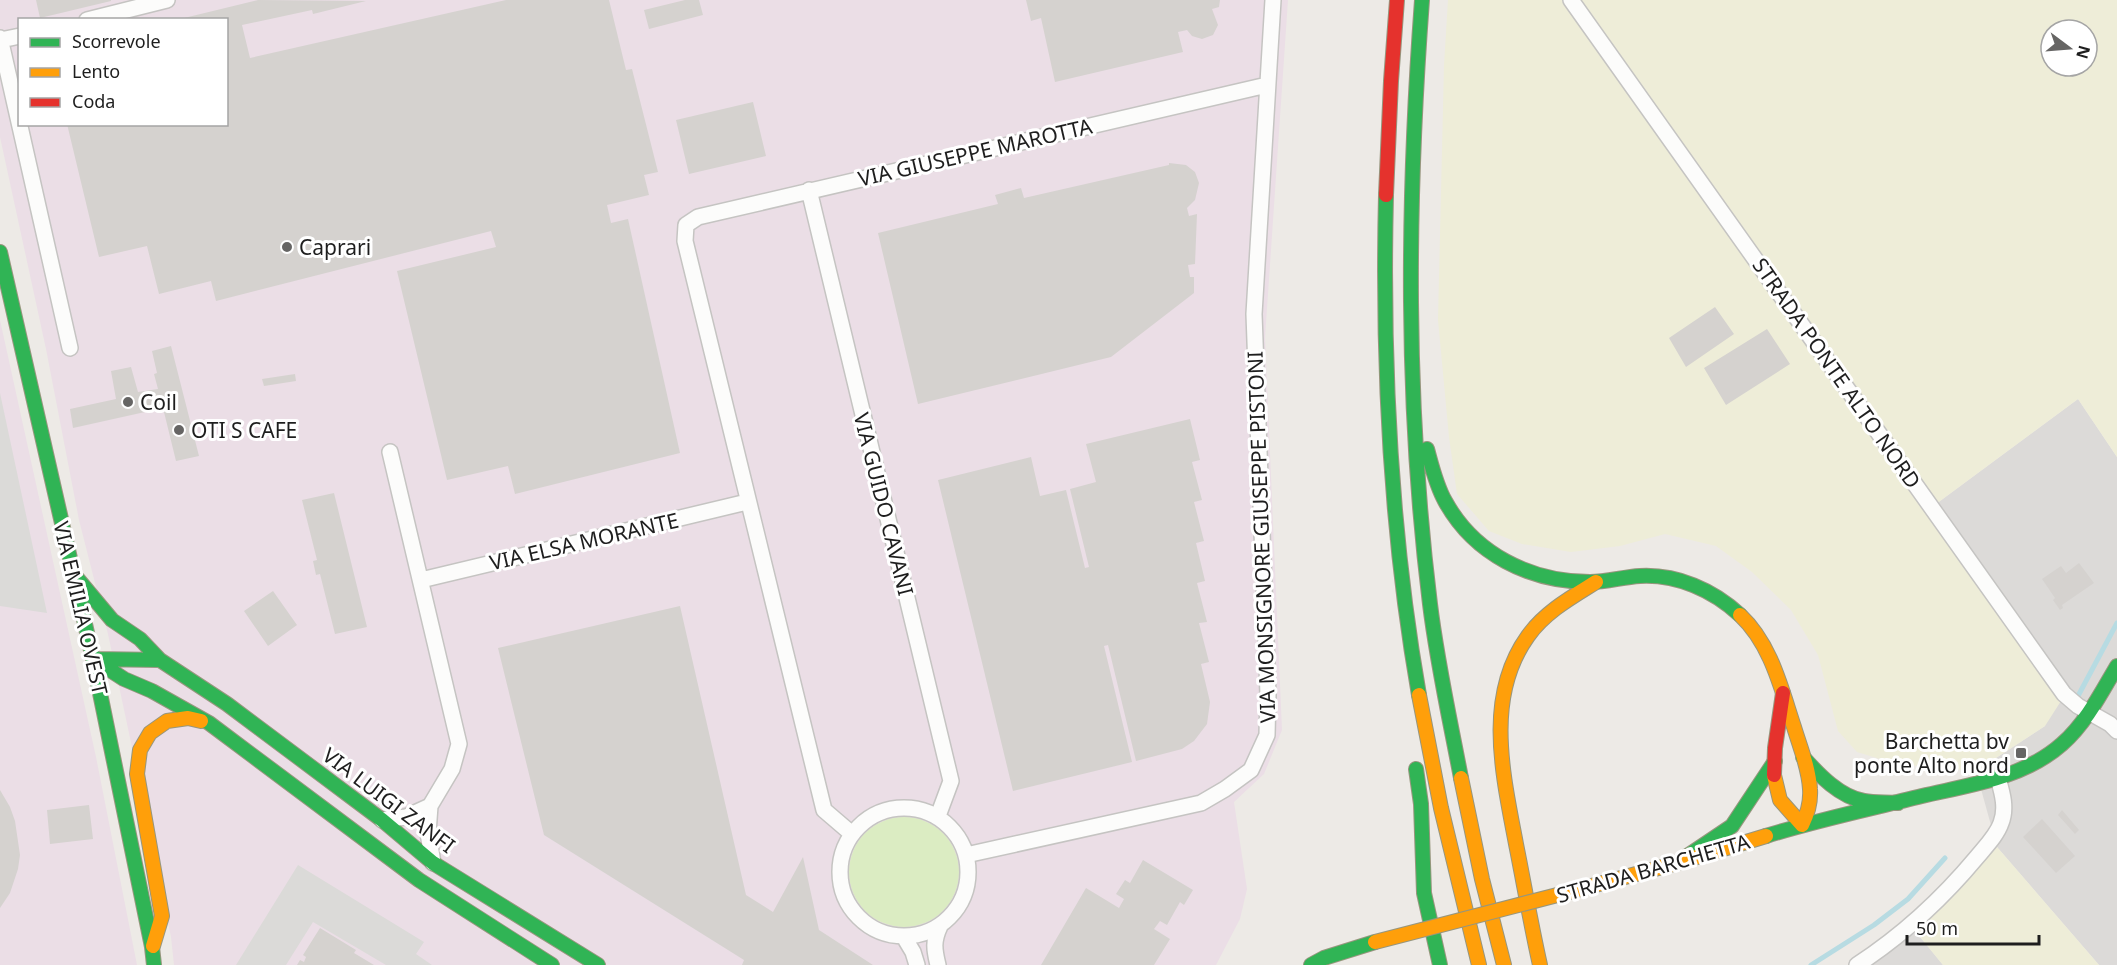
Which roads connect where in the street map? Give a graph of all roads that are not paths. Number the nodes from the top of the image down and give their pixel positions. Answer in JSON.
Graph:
{"nodes":[{"id":1,"x":167,"y":0,"type":"edge"},
{"id":2,"x":1273,"y":0,"type":"edge"},
{"id":3,"x":1397,"y":0,"type":"edge"},
{"id":4,"x":1422,"y":0,"type":"edge"},
{"id":5,"x":1571,"y":0,"type":"edge"},
{"id":6,"x":95,"y":18,"type":"edge"},
{"id":7,"x":18,"y":36,"type":"edge"},
{"id":8,"x":0,"y":39,"type":"edge"},
{"id":9,"x":1267,"y":85,"type":"junction"},
{"id":10,"x":18,"y":118,"type":"edge"},
{"id":11,"x":20,"y":126,"type":"edge"},
{"id":12,"x":809,"y":190,"type":"junction"},
{"id":13,"x":1,"y":260,"type":"edge"},
{"id":14,"x":70,"y":348,"type":"dead end"},
{"id":15,"x":1411,"y":360,"type":"junction"},
{"id":16,"x":390,"y":452,"type":"dead end"},
{"id":17,"x":747,"y":502,"type":"junction"},
{"id":18,"x":74,"y":574,"type":"junction"},
{"id":19,"x":421,"y":580,"type":"junction"},
{"id":20,"x":1596,"y":582,"type":"junction"},
{"id":21,"x":1412,"y":648,"type":"junction"},
{"id":22,"x":93,"y":658,"type":"junction"},
{"id":23,"x":160,"y":660,"type":"junction"},
{"id":24,"x":2117,"y":666,"type":"edge"},
{"id":25,"x":1783,"y":693,"type":"junction"},
{"id":26,"x":2088,"y":713,"type":"junction"},
{"id":27,"x":209,"y":723,"type":"junction"},
{"id":28,"x":2117,"y":731,"type":"edge"},
{"id":29,"x":1413,"y":738,"type":"dead end"},
{"id":30,"x":1803,"y":757,"type":"junction"},
{"id":31,"x":1415,"y":760,"type":"dead end"},
{"id":32,"x":1775,"y":761,"type":"junction"},
{"id":33,"x":1998,"y":777,"type":"junction"},
{"id":34,"x":1898,"y":803,"type":"junction"},
{"id":35,"x":430,"y":806,"type":"junction"},
{"id":36,"x":938,"y":816,"type":"junction"},
{"id":37,"x":382,"y":820,"type":"junction"},
{"id":38,"x":1802,"y":825,"type":"junction"},
{"id":39,"x":852,"y":834,"type":"junction"},
{"id":40,"x":966,"y":855,"type":"junction"},
{"id":41,"x":433,"y":863,"type":"junction"},
{"id":42,"x":1677,"y":863,"type":"junction"},
{"id":43,"x":940,"y":926,"type":"junction"},
{"id":44,"x":904,"y":937,"type":"junction"},
{"id":45,"x":152,"y":947,"type":"junction"},
{"id":46,"x":154,"y":965,"type":"edge"},
{"id":47,"x":552,"y":965,"type":"edge"},
{"id":48,"x":598,"y":965,"type":"edge"},
{"id":49,"x":916,"y":965,"type":"edge"},
{"id":50,"x":938,"y":965,"type":"edge"},
{"id":51,"x":1311,"y":965,"type":"edge"},
{"id":52,"x":1440,"y":965,"type":"edge"},
{"id":53,"x":1479,"y":965,"type":"edge"},
{"id":54,"x":1504,"y":965,"type":"edge"},
{"id":55,"x":1540,"y":965,"type":"edge"},
{"id":56,"x":1857,"y":965,"type":"edge"}],
"edges":[{"from":1,"to":6,"type":"street"},
{"from":2,"to":9,"type":"street","name":"VIA MONSIGNORE GIUSEPPE PISTONI"},
{"from":3,"to":21,"type":"main road"},
{"from":4,"to":15,"type":"main road"},
{"from":5,"to":26,"type":"street","name":"STRADA PONTE ALTO NORD"},
{"from":7,"to":8,"type":"street"},
{"from":8,"to":10,"type":"street"},
{"from":9,"to":12,"type":"street","name":"VIA GIUSEPPE MAROTTA"},
{"from":9,"to":40,"type":"street","name":"VIA MONSIGNORE GIUSEPPE PISTONI"},
{"from":11,"to":14,"type":"street"},
{"from":12,"to":17,"type":"street","name":"VIA GIUSEPPE MAROTTA"},
{"from":12,"to":36,"type":"street","name":"VIA GUIDO CAVANI"},
{"from":13,"to":18,"type":"main road","name":"VIA EMILIA OVEST"},
{"from":15,"to":20,"type":"main road"},
{"from":15,"to":54,"type":"main road"},
{"from":16,"to":19,"type":"street"},
{"from":17,"to":19,"type":"street","name":"VIA ELSA MORANTE"},
{"from":17,"to":39,"type":"street"},
{"from":18,"to":22,"type":"main road","name":"VIA EMILIA OVEST"},
{"from":18,"to":23,"type":"main road","name":"VIA LUIGI ZANFI"},
{"from":19,"to":35,"type":"street"},
{"from":20,"to":25,"type":"main road"},
{"from":20,"to":55,"type":"main road"},
{"from":21,"to":29,"type":"main road"},
{"from":21,"to":53,"type":"main road"},
{"from":22,"to":23,"type":"main road"},
{"from":22,"to":27,"type":"main road"},
{"from":22,"to":45,"type":"main road","name":"VIA EMILIA OVEST"},
{"from":23,"to":37,"type":"main road","name":"VIA LUIGI ZANFI"},
{"from":24,"to":26,"type":"main road","name":"STRADA BARCHETTA"},
{"from":25,"to":30,"type":"main road"},
{"from":25,"to":32,"type":"main road"},
{"from":26,"to":28,"type":"street","name":"STRADA PONTE ALTO NORD"},
{"from":26,"to":33,"type":"main road","name":"STRADA BARCHETTA"},
{"from":27,"to":45,"type":"main road"},
{"from":27,"to":47,"type":"main road"},
{"from":30,"to":34,"type":"main road"},
{"from":30,"to":38,"type":"main road"},
{"from":31,"to":52,"type":"main road"},
{"from":32,"to":38,"type":"main road"},
{"from":32,"to":42,"type":"main road"},
{"from":33,"to":34,"type":"main road","name":"STRADA BARCHETTA"},
{"from":33,"to":56,"type":"street"},
{"from":34,"to":38,"type":"main road","name":"STRADA BARCHETTA"},
{"from":35,"to":37,"type":"street"},
{"from":35,"to":41,"type":"street"},
{"from":36,"to":39,"type":"street"},
{"from":36,"to":40,"type":"street"},
{"from":37,"to":41,"type":"main road","name":"VIA LUIGI ZANFI"},
{"from":38,"to":42,"type":"main road","name":"STRADA BARCHETTA"},
{"from":39,"to":44,"type":"street"},
{"from":40,"to":43,"type":"street"},
{"from":41,"to":48,"type":"main road","name":"VIA LUIGI ZANFI"},
{"from":42,"to":51,"type":"main road","name":"STRADA BARCHETTA","bridge":true},
{"from":43,"to":44,"type":"street"},
{"from":43,"to":50,"type":"street"},
{"from":44,"to":49,"type":"street"},
{"from":45,"to":46,"type":"main road","name":"VIA EMILIA OVEST"}]}
